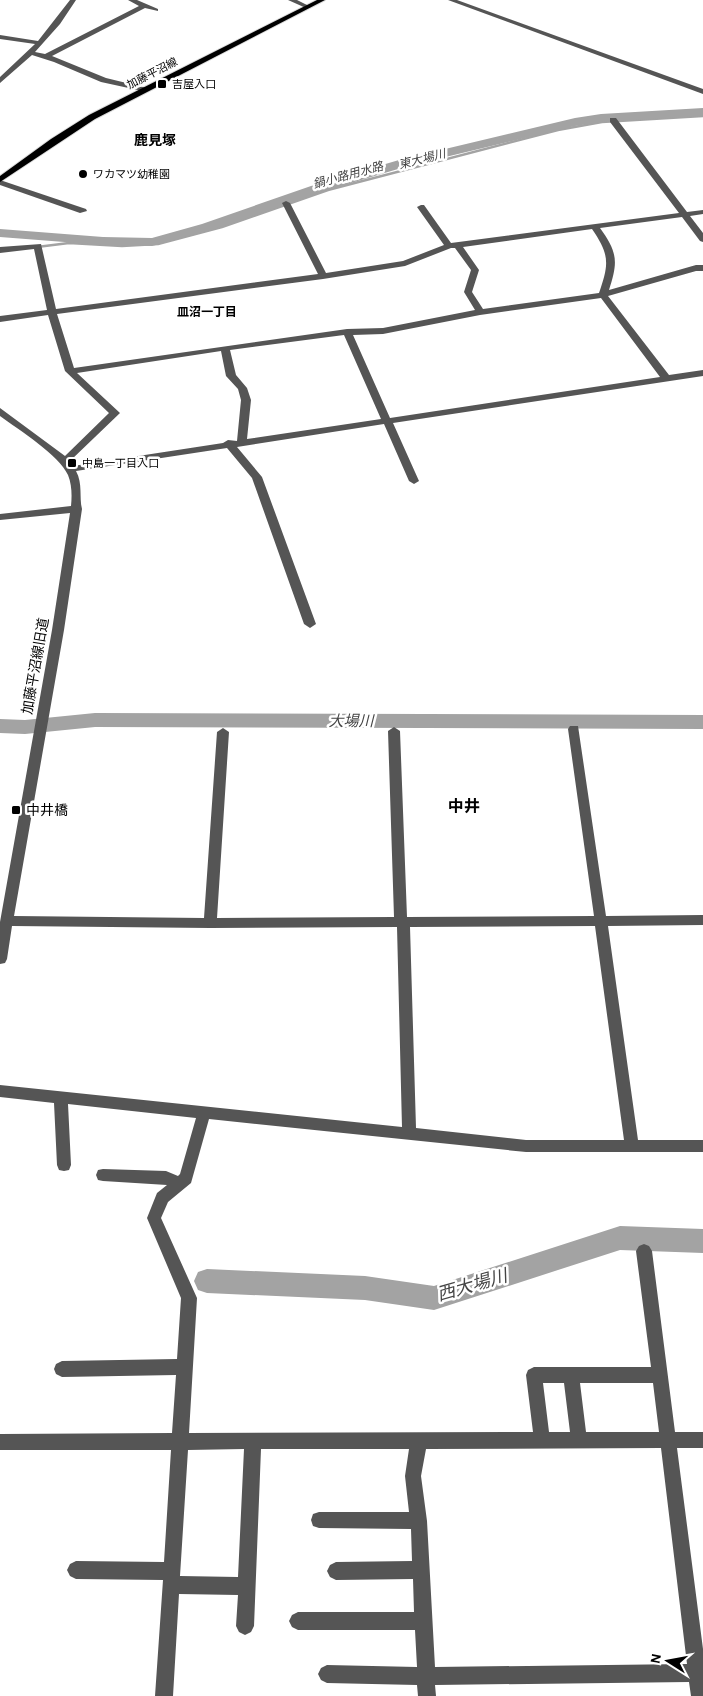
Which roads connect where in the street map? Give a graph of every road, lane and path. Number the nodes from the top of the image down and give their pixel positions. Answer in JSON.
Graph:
{"nodes":[{"id":1,"x":74,"y":0,"type":"edge"},
{"id":2,"x":131,"y":0,"type":"edge"},
{"id":3,"x":291,"y":0,"type":"edge"},
{"id":4,"x":322,"y":0,"type":"edge"},
{"id":5,"x":451,"y":0,"type":"edge"},
{"id":6,"x":145,"y":5,"type":"junction"},
{"id":7,"x":308,"y":7,"type":"junction"},
{"id":8,"x":156,"y":10,"type":"dead end"},
{"id":9,"x":0,"y":37,"type":"edge"},
{"id":10,"x":40,"y":43,"type":"junction"},
{"id":11,"x":31,"y":53,"type":"junction"},
{"id":12,"x":47,"y":56,"type":"junction"},
{"id":13,"x":0,"y":81,"type":"edge"},
{"id":14,"x":144,"y":90,"type":"junction"},
{"id":15,"x":703,"y":92,"type":"edge"},
{"id":16,"x":613,"y":120,"type":"dead end"},
{"id":17,"x":0,"y":181,"type":"edge"},
{"id":18,"x":286,"y":203,"type":"dead end"},
{"id":19,"x":421,"y":206,"type":"dead end"},
{"id":20,"x":83,"y":212,"type":"dead end"},
{"id":21,"x":703,"y":212,"type":"edge"},
{"id":22,"x":684,"y":214,"type":"junction"},
{"id":23,"x":594,"y":226,"type":"junction"},
{"id":24,"x":703,"y":239,"type":"edge"},
{"id":25,"x":453,"y":245,"type":"junction"},
{"id":26,"x":0,"y":250,"type":"edge"},
{"id":27,"x":703,"y":268,"type":"edge"},
{"id":28,"x":323,"y":276,"type":"junction"},
{"id":29,"x":603,"y":295,"type":"junction"},
{"id":30,"x":480,"y":312,"type":"junction"},
{"id":31,"x":52,"y":313,"type":"junction"},
{"id":32,"x":0,"y":319,"type":"edge"},
{"id":33,"x":347,"y":332,"type":"junction"},
{"id":34,"x":225,"y":348,"type":"junction"},
{"id":35,"x":70,"y":371,"type":"junction"},
{"id":36,"x":703,"y":373,"type":"edge"},
{"id":37,"x":667,"y":379,"type":"junction"},
{"id":38,"x":0,"y":411,"type":"edge"},
{"id":39,"x":388,"y":420,"type":"junction"},
{"id":40,"x":242,"y":442,"type":"junction"},
{"id":41,"x":228,"y":444,"type":"junction"},
{"id":42,"x":68,"y":465,"type":"junction"},
{"id":43,"x":414,"y":481,"type":"dead end"},
{"id":44,"x":77,"y":509,"type":"junction"},
{"id":45,"x":0,"y":517,"type":"edge"},
{"id":46,"x":310,"y":624,"type":"dead end"},
{"id":47,"x":574,"y":729,"type":"dead end"},
{"id":48,"x":394,"y":731,"type":"dead end"},
{"id":49,"x":223,"y":732,"type":"dead end"},
{"id":50,"x":602,"y":920,"type":"junction"},
{"id":51,"x":703,"y":920,"type":"edge"},
{"id":52,"x":7,"y":921,"type":"junction"},
{"id":53,"x":402,"y":921,"type":"junction"},
{"id":54,"x":210,"y":924,"type":"junction"},
{"id":55,"x":1,"y":942,"type":"edge"},
{"id":56,"x":0,"y":960,"type":"edge"},
{"id":57,"x":0,"y":1092,"type":"edge"},
{"id":58,"x":61,"y":1098,"type":"junction"},
{"id":59,"x":204,"y":1112,"type":"junction"},
{"id":60,"x":409,"y":1133,"type":"junction"},
{"id":61,"x":632,"y":1145,"type":"junction"},
{"id":62,"x":703,"y":1146,"type":"edge"},
{"id":63,"x":64,"y":1165,"type":"dead end"},
{"id":64,"x":103,"y":1175,"type":"dead end"},
{"id":65,"x":178,"y":1184,"type":"junction"},
{"id":66,"x":644,"y":1251,"type":"dead end"},
{"id":67,"x":185,"y":1367,"type":"junction"},
{"id":68,"x":62,"y":1368,"type":"dead end"},
{"id":69,"x":571,"y":1374,"type":"junction"},
{"id":70,"x":659,"y":1375,"type":"junction"},
{"id":71,"x":419,"y":1440,"type":"junction"},
{"id":72,"x":542,"y":1440,"type":"junction"},
{"id":73,"x":578,"y":1440,"type":"junction"},
{"id":74,"x":667,"y":1440,"type":"junction"},
{"id":75,"x":703,"y":1440,"type":"edge"},
{"id":76,"x":180,"y":1441,"type":"junction"},
{"id":77,"x":253,"y":1441,"type":"junction"},
{"id":78,"x":0,"y":1442,"type":"edge"},
{"id":79,"x":319,"y":1520,"type":"dead end"},
{"id":80,"x":419,"y":1521,"type":"junction"},
{"id":81,"x":76,"y":1570,"type":"dead end"},
{"id":82,"x":422,"y":1570,"type":"junction"},
{"id":83,"x":336,"y":1571,"type":"dead end"},
{"id":84,"x":171,"y":1578,"type":"junction"},
{"id":85,"x":247,"y":1586,"type":"junction"},
{"id":86,"x":298,"y":1621,"type":"dead end"},
{"id":87,"x":424,"y":1621,"type":"junction"},
{"id":88,"x":245,"y":1626,"type":"dead end"},
{"id":89,"x":697,"y":1673,"type":"junction"},
{"id":90,"x":327,"y":1674,"type":"dead end"},
{"id":91,"x":426,"y":1676,"type":"junction"},
{"id":92,"x":164,"y":1696,"type":"edge"},
{"id":93,"x":427,"y":1696,"type":"edge"},
{"id":94,"x":700,"y":1696,"type":"edge"}],
"edges":[{"from":1,"to":10,"type":"street"},
{"from":2,"to":6,"type":"street"},
{"from":3,"to":7,"type":"street"},
{"from":4,"to":7,"type":"main road","name":"加藤平沼線"},
{"from":5,"to":15,"type":"street"},
{"from":6,"to":8,"type":"street"},
{"from":6,"to":12,"type":"street"},
{"from":7,"to":14,"type":"main road","name":"加藤平沼線"},
{"from":9,"to":10,"type":"street"},
{"from":10,"to":11,"type":"street"},
{"from":11,"to":12,"type":"street"},
{"from":11,"to":13,"type":"street"},
{"from":12,"to":14,"type":"street"},
{"from":14,"to":17,"type":"main road","name":"加藤平沼線"},
{"from":16,"to":22,"type":"street"},
{"from":17,"to":20,"type":"street"},
{"from":18,"to":28,"type":"street"},
{"from":19,"to":25,"type":"street"},
{"from":21,"to":22,"type":"street"},
{"from":22,"to":23,"type":"street"},
{"from":22,"to":24,"type":"street"},
{"from":23,"to":25,"type":"street"},
{"from":23,"to":29,"type":"street"},
{"from":25,"to":28,"type":"street"},
{"from":25,"to":30,"type":"street"},
{"from":26,"to":31,"type":"street"},
{"from":27,"to":29,"type":"street"},
{"from":28,"to":31,"type":"street"},
{"from":29,"to":30,"type":"street"},
{"from":29,"to":37,"type":"street"},
{"from":30,"to":33,"type":"street"},
{"from":31,"to":32,"type":"street"},
{"from":31,"to":35,"type":"street"},
{"from":33,"to":34,"type":"street"},
{"from":33,"to":39,"type":"street"},
{"from":34,"to":35,"type":"street"},
{"from":34,"to":40,"type":"street"},
{"from":35,"to":42,"type":"street"},
{"from":36,"to":37,"type":"street"},
{"from":37,"to":39,"type":"street"},
{"from":38,"to":42,"type":"street"},
{"from":39,"to":40,"type":"street"},
{"from":39,"to":43,"type":"street"},
{"from":40,"to":41,"type":"street"},
{"from":41,"to":42,"type":"street"},
{"from":41,"to":46,"type":"street"},
{"from":42,"to":44,"type":"street","name":"加藤平沼線旧道"},
{"from":44,"to":45,"type":"street"},
{"from":44,"to":52,"type":"street","name":"加藤平沼線旧道"},
{"from":47,"to":50,"type":"street"},
{"from":48,"to":53,"type":"street"},
{"from":49,"to":54,"type":"street"},
{"from":50,"to":51,"type":"street"},
{"from":50,"to":53,"type":"street"},
{"from":50,"to":61,"type":"street"},
{"from":52,"to":54,"type":"street"},
{"from":52,"to":55,"type":"street","name":"加藤平沼線旧道"},
{"from":53,"to":54,"type":"street"},
{"from":53,"to":60,"type":"street"},
{"from":55,"to":56,"type":"street","name":"加藤平沼線旧道"},
{"from":57,"to":58,"type":"street"},
{"from":58,"to":59,"type":"street"},
{"from":58,"to":63,"type":"street"},
{"from":59,"to":60,"type":"street"},
{"from":59,"to":65,"type":"street"},
{"from":60,"to":61,"type":"street"},
{"from":61,"to":62,"type":"street"},
{"from":64,"to":65,"type":"street"},
{"from":65,"to":67,"type":"street"},
{"from":66,"to":70,"type":"street"},
{"from":67,"to":68,"type":"street"},
{"from":67,"to":76,"type":"street"},
{"from":69,"to":70,"type":"street"},
{"from":69,"to":72,"type":"street"},
{"from":69,"to":73,"type":"street"},
{"from":70,"to":74,"type":"street"},
{"from":71,"to":72,"type":"street"},
{"from":71,"to":77,"type":"street"},
{"from":71,"to":80,"type":"street"},
{"from":72,"to":73,"type":"street"},
{"from":73,"to":74,"type":"street"},
{"from":74,"to":75,"type":"street"},
{"from":74,"to":89,"type":"street"},
{"from":76,"to":77,"type":"street"},
{"from":76,"to":78,"type":"street"},
{"from":76,"to":84,"type":"street"},
{"from":77,"to":85,"type":"street"},
{"from":79,"to":80,"type":"street"},
{"from":80,"to":82,"type":"street"},
{"from":81,"to":84,"type":"street"},
{"from":82,"to":83,"type":"street"},
{"from":82,"to":87,"type":"street"},
{"from":84,"to":85,"type":"street"},
{"from":84,"to":92,"type":"street"},
{"from":85,"to":88,"type":"street"},
{"from":86,"to":87,"type":"street"},
{"from":87,"to":91,"type":"street"},
{"from":89,"to":91,"type":"street"},
{"from":89,"to":94,"type":"street"},
{"from":90,"to":91,"type":"street"},
{"from":91,"to":93,"type":"street"}]}
